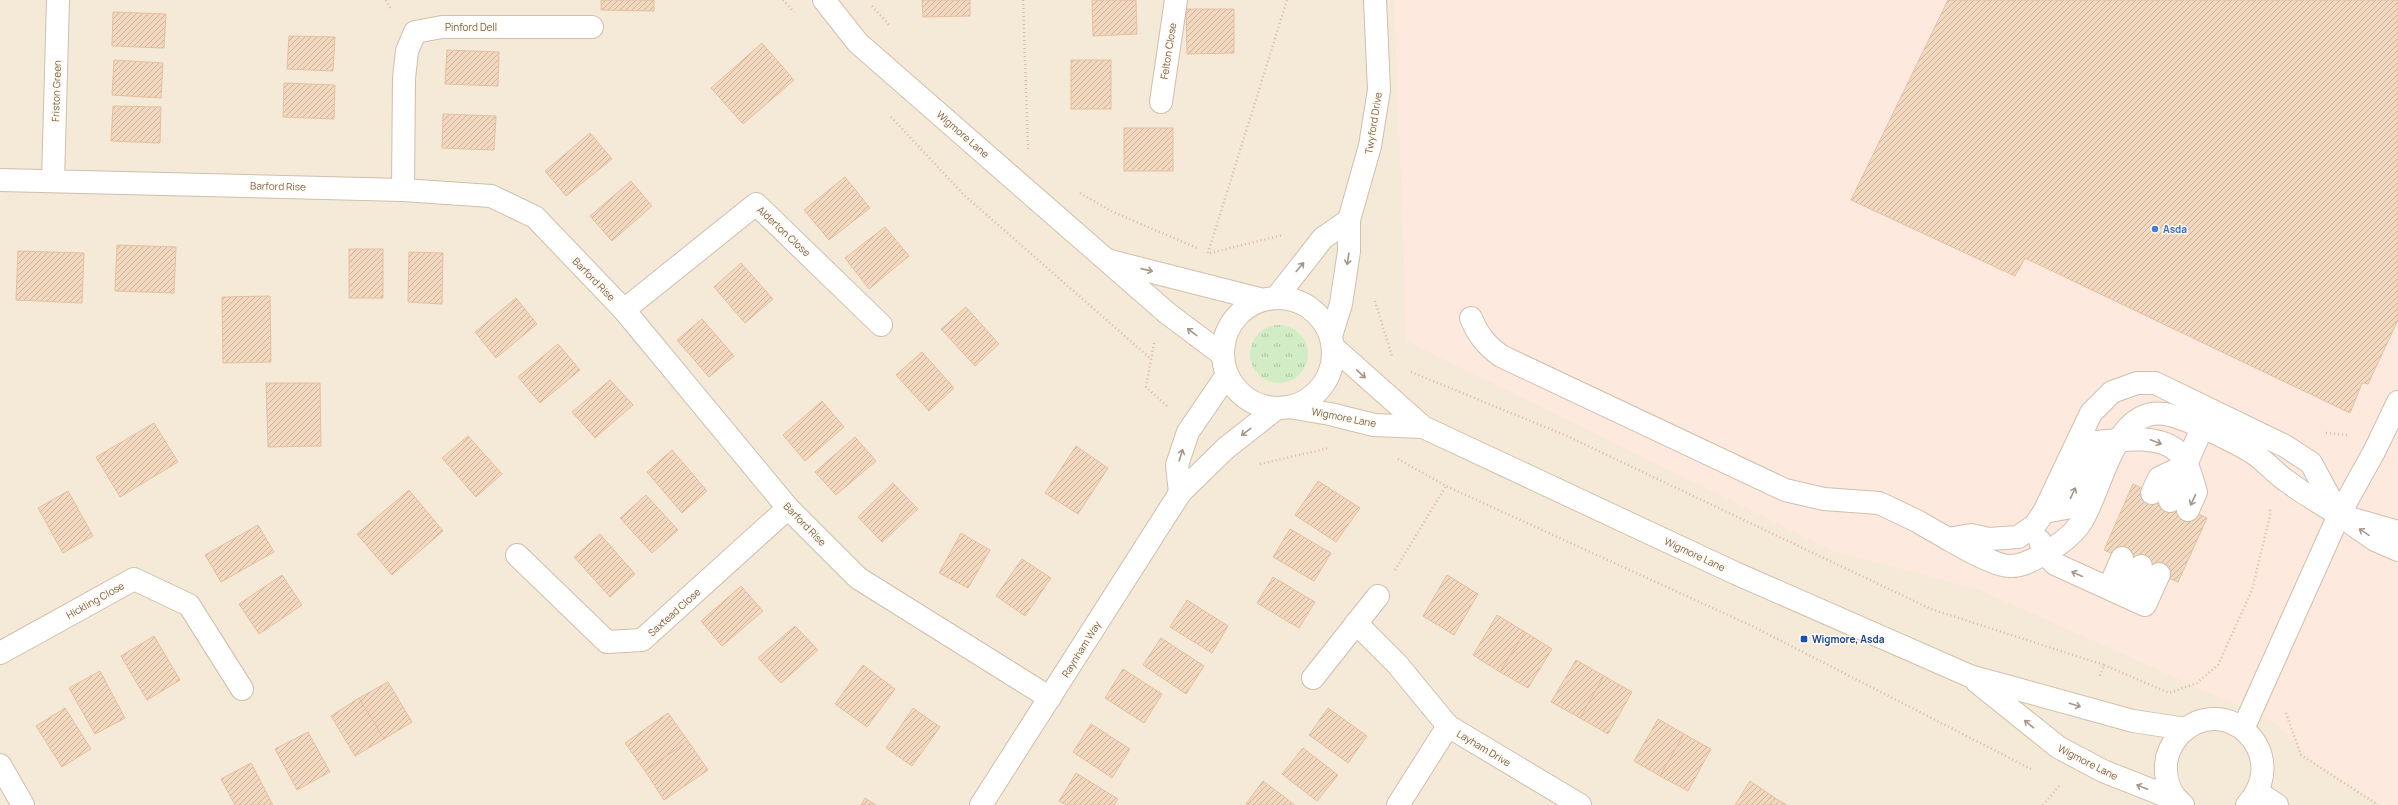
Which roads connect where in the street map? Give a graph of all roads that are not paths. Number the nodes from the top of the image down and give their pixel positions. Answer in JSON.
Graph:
{"nodes":[{"id":1,"x":58,"y":0,"type":"edge"},
{"id":2,"x":824,"y":0,"type":"edge"},
{"id":3,"x":1176,"y":0,"type":"edge"},
{"id":4,"x":1375,"y":0,"type":"edge"},
{"id":5,"x":592,"y":27,"type":"dead end"},
{"id":6,"x":1161,"y":102,"type":"dead end"},
{"id":7,"x":0,"y":180,"type":"edge"},
{"id":8,"x":53,"y":181,"type":"junction"},
{"id":9,"x":404,"y":190,"type":"junction"},
{"id":10,"x":1349,"y":220,"type":"junction"},
{"id":11,"x":1109,"y":261,"type":"junction"},
{"id":12,"x":1269,"y":299,"type":"junction"},
{"id":13,"x":624,"y":310,"type":"junction"},
{"id":14,"x":1471,"y":318,"type":"dead end"},
{"id":15,"x":881,"y":325,"type":"dead end"},
{"id":16,"x":1332,"y":342,"type":"junction"},
{"id":17,"x":1225,"y":365,"type":"junction"},
{"id":18,"x":2398,"y":402,"type":"edge"},
{"id":19,"x":1283,"y":408,"type":"junction"},
{"id":20,"x":1422,"y":427,"type":"junction"},
{"id":21,"x":2202,"y":428,"type":"junction"},
{"id":22,"x":2118,"y":440,"type":"junction"},
{"id":23,"x":2187,"y":464,"type":"junction"},
{"id":24,"x":1180,"y":493,"type":"junction"},
{"id":25,"x":2170,"y":501,"type":"dead end"},
{"id":26,"x":788,"y":508,"type":"junction"},
{"id":27,"x":2339,"y":515,"type":"junction"},
{"id":28,"x":2039,"y":519,"type":"junction"},
{"id":29,"x":2398,"y":532,"type":"edge"},
{"id":30,"x":1948,"y":539,"type":"junction"},
{"id":31,"x":2398,"y":550,"type":"edge"},
{"id":32,"x":2045,"y":554,"type":"junction"},
{"id":33,"x":517,"y":555,"type":"dead end"},
{"id":34,"x":2118,"y":592,"type":"junction"},
{"id":35,"x":1378,"y":596,"type":"road end"},
{"id":36,"x":1356,"y":623,"type":"junction"},
{"id":37,"x":0,"y":653,"type":"edge"},
{"id":38,"x":1970,"y":676,"type":"junction"},
{"id":39,"x":1312,"y":678,"type":"dead end"},
{"id":40,"x":242,"y":689,"type":"dead end"},
{"id":41,"x":1050,"y":698,"type":"junction"},
{"id":42,"x":1448,"y":726,"type":"junction"},
{"id":43,"x":2186,"y":729,"type":"junction"},
{"id":44,"x":2243,"y":729,"type":"junction"},
{"id":45,"x":0,"y":765,"type":"edge"},
{"id":46,"x":2252,"y":799,"type":"edge"},
{"id":47,"x":2181,"y":803,"type":"edge"},
{"id":48,"x":23,"y":805,"type":"edge"},
{"id":49,"x":981,"y":805,"type":"edge"},
{"id":50,"x":1398,"y":805,"type":"edge"},
{"id":51,"x":1580,"y":805,"type":"edge"},
{"id":52,"x":2277,"y":805,"type":"edge"}],
"edges":[{"from":1,"to":8,"type":"street","name":"Friston Green"},
{"from":2,"to":11,"type":"street","name":"Wigmore Lane"},
{"from":3,"to":6,"type":"street","name":"Felton Close"},
{"from":4,"to":10,"type":"street","name":"Twyford Drive"},
{"from":5,"to":9,"type":"street","name":"Pinford Dell"},
{"from":7,"to":8,"type":"street","name":"Barford Rise"},
{"from":8,"to":9,"type":"street","name":"Barford Rise"},
{"from":9,"to":13,"type":"street","name":"Barford Rise"},
{"from":12,"to":10,"type":"street","one_way":true},
{"from":10,"to":16,"type":"street","name":"Twyford Drive","one_way":true},
{"from":11,"to":12,"type":"street","name":"Wigmore Lane","one_way":true},
{"from":17,"to":11,"type":"street","name":"Wigmore Lane","one_way":true},
{"from":12,"to":16,"type":"street","name":"Wigmore Lane"},
{"from":12,"to":17,"type":"street"},
{"from":13,"to":15,"type":"street","name":"Alderton Close"},
{"from":13,"to":26,"type":"street","name":"Barford Rise"},
{"from":14,"to":30,"type":"street"},
{"from":16,"to":19,"type":"street","name":"Wigmore Lane"},
{"from":16,"to":20,"type":"street","name":"Wigmore Lane","one_way":true},
{"from":17,"to":19,"type":"street","name":"Wigmore Lane"},
{"from":24,"to":17,"type":"street","one_way":true},
{"from":18,"to":27,"type":"street"},
{"from":19,"to":20,"type":"street","name":"Wigmore Lane"},
{"from":19,"to":24,"type":"street","name":"Raynham Way","one_way":true},
{"from":20,"to":38,"type":"street","name":"Wigmore Lane"},
{"from":21,"to":22,"type":"street"},
{"from":21,"to":23,"type":"street"},
{"from":21,"to":27,"type":"street"},
{"from":22,"to":23,"type":"street","one_way":true},
{"from":28,"to":22,"type":"street","one_way":true},
{"from":22,"to":32,"type":"street"},
{"from":23,"to":25,"type":"street","one_way":true},
{"from":24,"to":41,"type":"street","name":"Raynham Way"},
{"from":26,"to":33,"type":"street","name":"Saxtead Close"},
{"from":26,"to":41,"type":"street","name":"Barford Rise"},
{"from":27,"to":28,"type":"street"},
{"from":27,"to":29,"type":"street"},
{"from":31,"to":27,"type":"street","one_way":true},
{"from":27,"to":44,"type":"street"},
{"from":28,"to":30,"type":"street"},
{"from":28,"to":32,"type":"street"},
{"from":30,"to":32,"type":"street"},
{"from":34,"to":32,"type":"street","one_way":true},
{"from":34,"to":34,"type":"street"},
{"from":35,"to":36,"type":"street"},
{"from":36,"to":39,"type":"street"},
{"from":36,"to":42,"type":"street"},
{"from":37,"to":40,"type":"street","name":"Hickling Close"},
{"from":38,"to":43,"type":"street","name":"Wigmore Lane","one_way":true},
{"from":47,"to":38,"type":"street","name":"Wigmore Lane","one_way":true},
{"from":41,"to":49,"type":"street","name":"Raynham Way"},
{"from":42,"to":50,"type":"street","name":"Layham Drive"},
{"from":42,"to":51,"type":"street","name":"Layham Drive"},
{"from":43,"to":44,"type":"street","name":"Wigmore Lane"},
{"from":43,"to":47,"type":"street","name":"Wigmore Lane"},
{"from":44,"to":46,"type":"street","name":"Wigmore Lane"},
{"from":45,"to":48,"type":"street"},
{"from":46,"to":52,"type":"street","name":"Wigmore Lane"}]}
